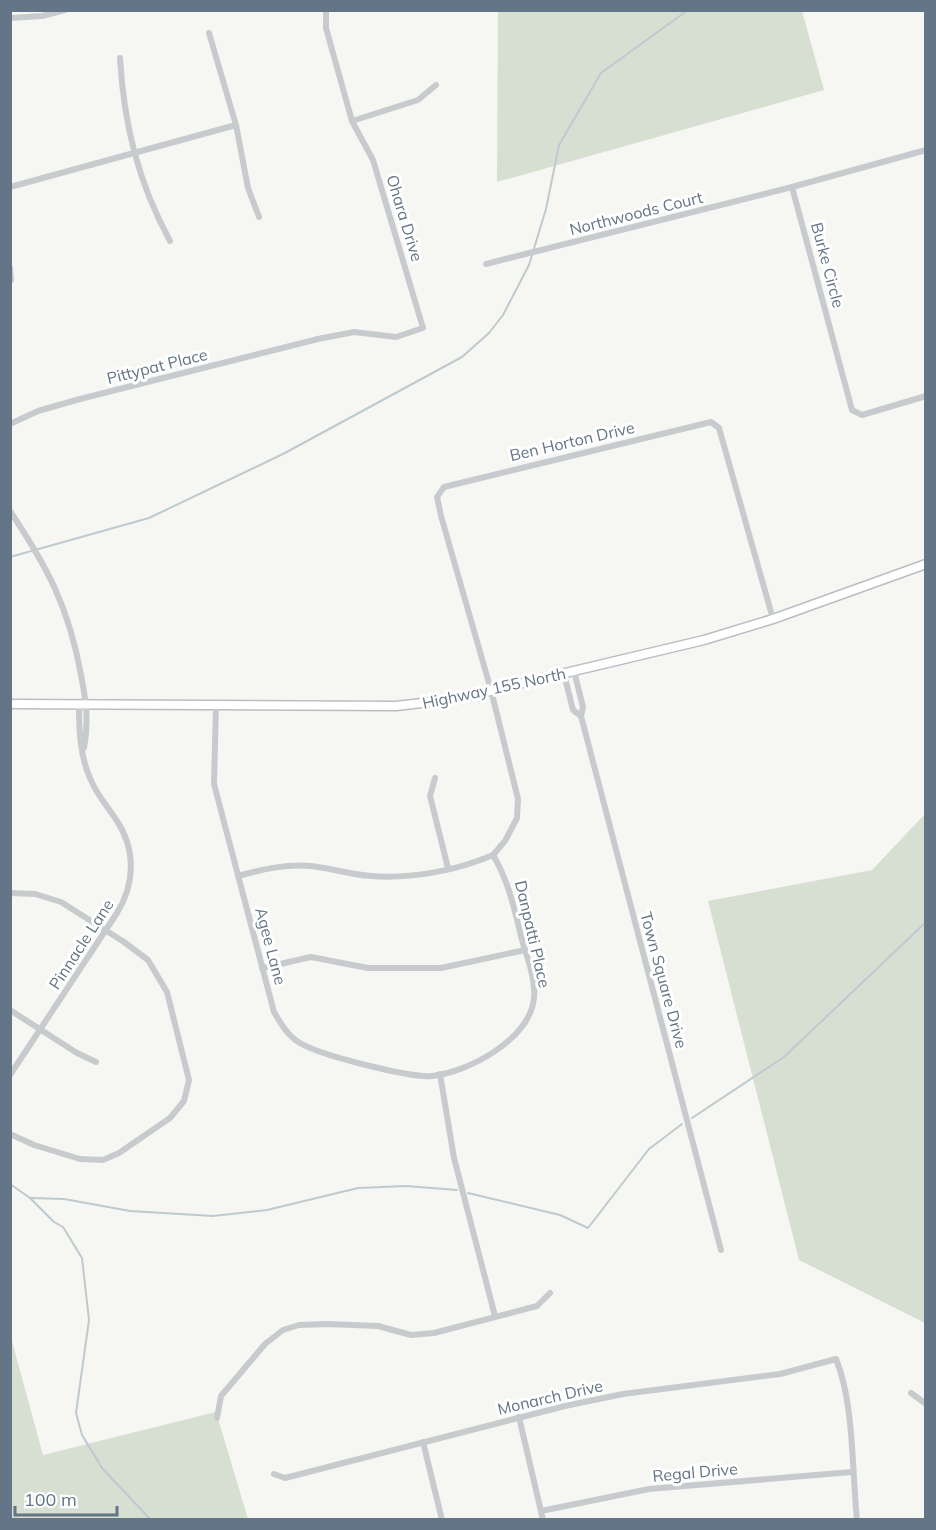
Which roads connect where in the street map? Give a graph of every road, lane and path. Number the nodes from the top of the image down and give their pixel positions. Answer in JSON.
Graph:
{"nodes":[{"id":1,"x":65,"y":10,"type":"edge"},
{"id":2,"x":326,"y":10,"type":"edge"},
{"id":3,"x":10,"y":18,"type":"edge"},
{"id":4,"x":208,"y":33,"type":"dead end"},
{"id":5,"x":120,"y":58,"type":"dead end"},
{"id":6,"x":436,"y":85,"type":"dead end"},
{"id":7,"x":352,"y":121,"type":"junction"},
{"id":8,"x":236,"y":125,"type":"junction"},
{"id":9,"x":926,"y":150,"type":"edge"},
{"id":10,"x":135,"y":154,"type":"junction"},
{"id":11,"x":10,"y":187,"type":"edge"},
{"id":12,"x":792,"y":187,"type":"junction"},
{"id":13,"x":259,"y":217,"type":"dead end"},
{"id":14,"x":170,"y":241,"type":"dead end"},
{"id":15,"x":486,"y":264,"type":"dead end"},
{"id":16,"x":10,"y":268,"type":"edge"},
{"id":17,"x":11,"y":280,"type":"edge"},
{"id":18,"x":313,"y":341,"type":"joint"},
{"id":19,"x":926,"y":396,"type":"edge"},
{"id":20,"x":10,"y":424,"type":"edge"},
{"id":21,"x":10,"y":511,"type":"edge"},
{"id":22,"x":926,"y":564,"type":"edge"},
{"id":23,"x":773,"y":619,"type":"junction"},
{"id":24,"x":574,"y":671,"type":"junction"},
{"id":25,"x":564,"y":674,"type":"junction"},
{"id":26,"x":491,"y":690,"type":"junction"},
{"id":27,"x":10,"y":704,"type":"edge"},
{"id":28,"x":216,"y":705,"type":"junction"},
{"id":29,"x":83,"y":706,"type":"junction"},
{"id":30,"x":581,"y":716,"type":"junction"},
{"id":31,"x":435,"y":778,"type":"dead end"},
{"id":32,"x":493,"y":855,"type":"junction"},
{"id":33,"x":448,"y":868,"type":"junction"},
{"id":34,"x":238,"y":876,"type":"junction"},
{"id":35,"x":10,"y":893,"type":"edge"},
{"id":36,"x":106,"y":930,"type":"junction"},
{"id":37,"x":525,"y":950,"type":"junction"},
{"id":38,"x":262,"y":968,"type":"junction"},
{"id":39,"x":10,"y":1010,"type":"edge"},
{"id":40,"x":41,"y":1030,"type":"junction"},
{"id":41,"x":96,"y":1062,"type":"dead end"},
{"id":42,"x":440,"y":1074,"type":"junction"},
{"id":43,"x":10,"y":1075,"type":"edge"},
{"id":44,"x":10,"y":1134,"type":"edge"},
{"id":45,"x":721,"y":1250,"type":"dead end"},
{"id":46,"x":550,"y":1293,"type":"dead end"},
{"id":47,"x":495,"y":1316,"type":"junction"},
{"id":48,"x":911,"y":1393,"type":"dead end"},
{"id":49,"x":926,"y":1404,"type":"edge"},
{"id":50,"x":519,"y":1417,"type":"junction"},
{"id":51,"x":217,"y":1418,"type":"dead end"},
{"id":52,"x":423,"y":1442,"type":"junction"},
{"id":53,"x":852,"y":1472,"type":"junction"},
{"id":54,"x":274,"y":1474,"type":"dead end"},
{"id":55,"x":541,"y":1511,"type":"junction"},
{"id":56,"x":442,"y":1520,"type":"edge"},
{"id":57,"x":543,"y":1520,"type":"edge"},
{"id":58,"x":856,"y":1520,"type":"edge"}],
"edges":[{"from":1,"to":3,"type":"street"},
{"from":2,"to":7,"type":"street","name":"Ohara Drive"},
{"from":4,"to":8,"type":"street"},
{"from":5,"to":10,"type":"street"},
{"from":6,"to":7,"type":"street"},
{"from":7,"to":18,"type":"street","name":"Ohara Drive"},
{"from":8,"to":10,"type":"street"},
{"from":8,"to":13,"type":"street"},
{"from":9,"to":12,"type":"street"},
{"from":10,"to":11,"type":"street"},
{"from":10,"to":14,"type":"street"},
{"from":12,"to":15,"type":"street","name":"Northwoods Court"},
{"from":12,"to":19,"type":"street","name":"Burke Circle"},
{"from":16,"to":17,"type":"street"},
{"from":18,"to":20,"type":"street","name":"Pittypat Place"},
{"from":21,"to":29,"type":"street","name":"Pinnacle Lane"},
{"from":22,"to":23,"type":"main road","name":"Highway 155 North"},
{"from":23,"to":24,"type":"main road","name":"Highway 155 North"},
{"from":23,"to":26,"type":"street","name":"Ben Horton Drive"},
{"from":24,"to":25,"type":"main road","name":"Highway 155 North"},
{"from":24,"to":30,"type":"street","name":"Town Square Drive"},
{"from":25,"to":26,"type":"main road","name":"Highway 155 North"},
{"from":25,"to":30,"type":"street","name":"Town Square Drive"},
{"from":26,"to":28,"type":"main road","name":"Highway 155 North"},
{"from":26,"to":32,"type":"street"},
{"from":27,"to":29,"type":"main road","name":"Highway 155 North"},
{"from":28,"to":29,"type":"main road","name":"Highway 155 North"},
{"from":28,"to":34,"type":"street","name":"Agee Lane"},
{"from":29,"to":36,"type":"street","name":"Pinnacle Lane"},
{"from":30,"to":45,"type":"street","name":"Town Square Drive"},
{"from":31,"to":33,"type":"street"},
{"from":32,"to":33,"type":"street"},
{"from":32,"to":37,"type":"street","name":"Danpatti Place"},
{"from":33,"to":34,"type":"street"},
{"from":34,"to":38,"type":"street","name":"Agee Lane"},
{"from":35,"to":36,"type":"street"},
{"from":36,"to":40,"type":"street","name":"Pinnacle Lane"},
{"from":36,"to":44,"type":"street"},
{"from":37,"to":38,"type":"street"},
{"from":37,"to":42,"type":"street","name":"Danpatti Place"},
{"from":38,"to":42,"type":"street","name":"Agee Lane"},
{"from":39,"to":40,"type":"street"},
{"from":40,"to":41,"type":"street"},
{"from":40,"to":43,"type":"street","name":"Pinnacle Lane"},
{"from":42,"to":47,"type":"street"},
{"from":46,"to":47,"type":"street"},
{"from":47,"to":51,"type":"street"},
{"from":48,"to":49,"type":"street"},
{"from":50,"to":52,"type":"street","name":"Monarch Drive"},
{"from":50,"to":53,"type":"street","name":"Monarch Drive"},
{"from":50,"to":55,"type":"street"},
{"from":52,"to":54,"type":"street","name":"Monarch Drive"},
{"from":52,"to":56,"type":"street"},
{"from":53,"to":55,"type":"street","name":"Regal Drive"},
{"from":53,"to":58,"type":"street"},
{"from":55,"to":57,"type":"street"}]}
